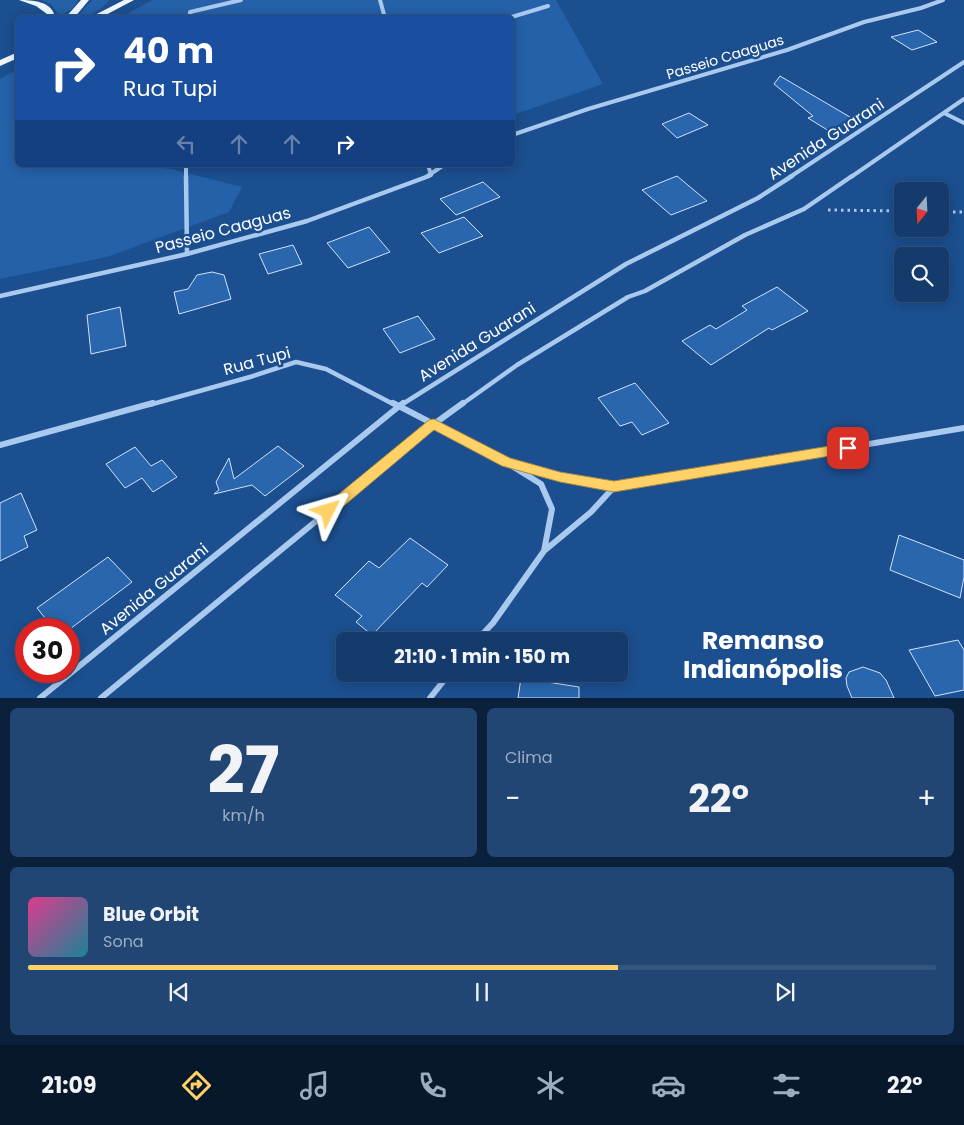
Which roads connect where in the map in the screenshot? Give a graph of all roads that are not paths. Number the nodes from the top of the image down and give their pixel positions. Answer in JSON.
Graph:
{"nodes":[{"id":1,"x":23,"y":0,"type":"edge"},
{"id":2,"x":85,"y":0,"type":"edge"},
{"id":3,"x":114,"y":0,"type":"edge"},
{"id":4,"x":130,"y":0,"type":"edge"},
{"id":5,"x":241,"y":0,"type":"edge"},
{"id":6,"x":380,"y":0,"type":"edge"},
{"id":7,"x":943,"y":0,"type":"edge"},
{"id":8,"x":548,"y":6,"type":"dead end"},
{"id":9,"x":103,"y":12,"type":"junction"},
{"id":10,"x":51,"y":15,"type":"edge"},
{"id":11,"x":72,"y":15,"type":"edge"},
{"id":12,"x":98,"y":15,"type":"edge"},
{"id":13,"x":190,"y":15,"type":"edge"},
{"id":14,"x":384,"y":15,"type":"edge"},
{"id":15,"x":515,"y":16,"type":"edge"},
{"id":16,"x":15,"y":56,"type":"edge"},
{"id":17,"x":964,"y":62,"type":"edge"},
{"id":18,"x":0,"y":63,"type":"edge"},
{"id":19,"x":964,"y":99,"type":"edge"},
{"id":20,"x":944,"y":113,"type":"junction"},
{"id":21,"x":964,"y":124,"type":"edge"},
{"id":22,"x":515,"y":134,"type":"edge"},
{"id":23,"x":186,"y":167,"type":"edge"},
{"id":24,"x":429,"y":167,"type":"edge"},
{"id":25,"x":441,"y":167,"type":"edge"},
{"id":26,"x":431,"y":175,"type":"junction"},
{"id":27,"x":187,"y":254,"type":"junction"},
{"id":28,"x":0,"y":296,"type":"edge"},
{"id":29,"x":397,"y":407,"type":"junction"},
{"id":30,"x":434,"y":424,"type":"junction"},
{"id":31,"x":964,"y":428,"type":"edge"},
{"id":32,"x":0,"y":445,"type":"edge"},
{"id":33,"x":507,"y":462,"type":"junction"},
{"id":34,"x":614,"y":487,"type":"junction"},
{"id":35,"x":544,"y":551,"type":"junction"},
{"id":36,"x":484,"y":632,"type":"edge"},
{"id":37,"x":443,"y":682,"type":"edge"},
{"id":38,"x":40,"y":698,"type":"edge"},
{"id":39,"x":101,"y":698,"type":"edge"},
{"id":40,"x":430,"y":698,"type":"edge"}],
"edges":[{"from":1,"to":10,"type":"main road"},
{"from":2,"to":11,"type":"main road"},
{"from":3,"to":9,"type":"main road"},
{"from":4,"to":9,"type":"main road"},
{"from":5,"to":13,"type":"street"},
{"from":6,"to":14,"type":"street"},
{"from":7,"to":22,"type":"street","name":"Passeio Caaguas"},
{"from":8,"to":15,"type":"street"},
{"from":9,"to":12,"type":"main road"},
{"from":16,"to":18,"type":"main road"},
{"from":17,"to":29,"type":"street","name":"Avenida Guarani"},
{"from":19,"to":20,"type":"street"},
{"from":20,"to":21,"type":"street"},
{"from":20,"to":30,"type":"street"},
{"from":23,"to":27,"type":"street"},
{"from":24,"to":26,"type":"street"},
{"from":25,"to":26,"type":"street","name":"Passeio Caaguas"},
{"from":26,"to":27,"type":"street","name":"Passeio Caaguas"},
{"from":27,"to":28,"type":"street","name":"Passeio Caaguas"},
{"from":29,"to":30,"type":"street","name":"Rua Tupi"},
{"from":29,"to":32,"type":"street","name":"Rua Tupi"},
{"from":29,"to":38,"type":"street","name":"Avenida Guarani"},
{"from":30,"to":33,"type":"street","name":"Rua Tupi"},
{"from":30,"to":39,"type":"street"},
{"from":31,"to":34,"type":"street"},
{"from":33,"to":34,"type":"street","name":"Rua Tupi"},
{"from":33,"to":35,"type":"street","name":"Rua Tupi"},
{"from":34,"to":35,"type":"street"},
{"from":35,"to":36,"type":"street"},
{"from":37,"to":40,"type":"street"}]}
